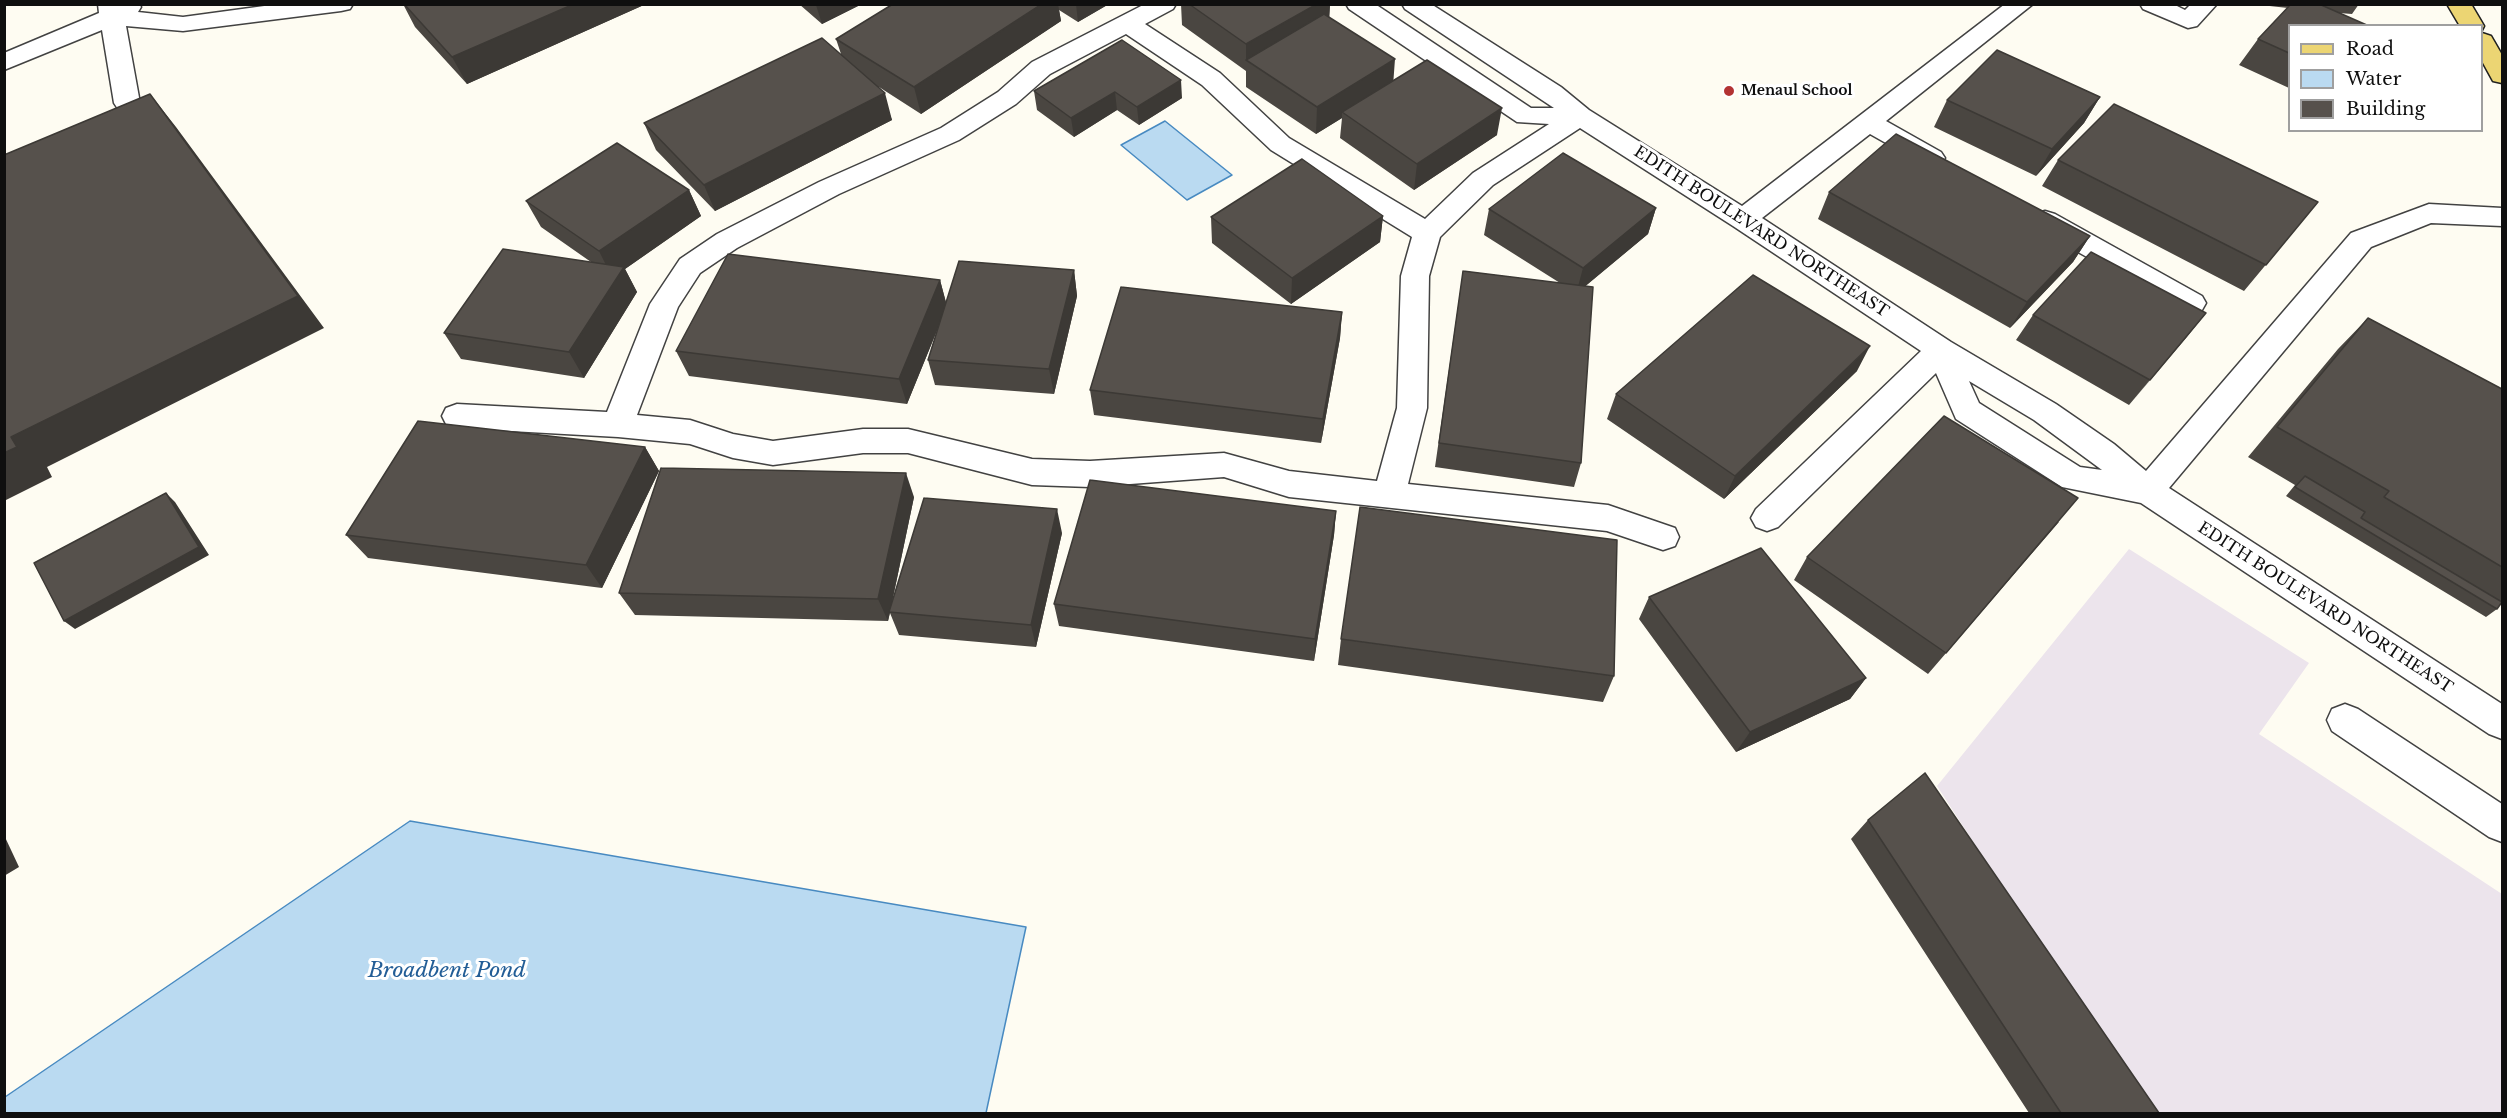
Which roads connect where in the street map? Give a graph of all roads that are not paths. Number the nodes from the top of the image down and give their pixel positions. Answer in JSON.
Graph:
{"nodes":[{"id":1,"x":134,"y":4,"type":"edge"},
{"id":2,"x":341,"y":4,"type":"edge"},
{"id":3,"x":1164,"y":4,"type":"edge"},
{"id":4,"x":1358,"y":4,"type":"edge"},
{"id":5,"x":1414,"y":4,"type":"edge"},
{"id":6,"x":2021,"y":4,"type":"edge"},
{"id":7,"x":2152,"y":4,"type":"edge"},
{"id":8,"x":2205,"y":4,"type":"edge"},
{"id":9,"x":2459,"y":4,"type":"edge"},
{"id":10,"x":110,"y":11,"type":"edge"},
{"id":11,"x":1127,"y":23,"type":"junction"},
{"id":12,"x":2471,"y":24,"type":"edge"},
{"id":13,"x":2483,"y":44,"type":"edge"},
{"id":14,"x":4,"y":62,"type":"edge"},
{"id":15,"x":2502,"y":75,"type":"edge"},
{"id":16,"x":127,"y":103,"type":"edge"},
{"id":17,"x":1580,"y":116,"type":"junction"},
{"id":18,"x":1868,"y":122,"type":"junction"},
{"id":19,"x":1952,"y":169,"type":"edge"},
{"id":20,"x":2025,"y":210,"type":"edge"},
{"id":21,"x":2502,"y":217,"type":"edge"},
{"id":22,"x":1743,"y":219,"type":"junction"},
{"id":23,"x":1427,"y":233,"type":"junction"},
{"id":24,"x":2192,"y":303,"type":"edge"},
{"id":25,"x":1941,"y":350,"type":"junction"},
{"id":26,"x":457,"y":416,"type":"dead end"},
{"id":27,"x":618,"y":424,"type":"junction"},
{"id":28,"x":2148,"y":491,"type":"junction"},
{"id":29,"x":1389,"y":495,"type":"junction"},
{"id":30,"x":1767,"y":518,"type":"dead end"},
{"id":31,"x":1663,"y":537,"type":"dead end"},
{"id":32,"x":2345,"y":720,"type":"dead end"},
{"id":33,"x":2502,"y":723,"type":"edge"},
{"id":34,"x":2502,"y":825,"type":"edge"}],
"edges":[{"from":1,"to":10,"type":"street"},
{"from":2,"to":10,"type":"street"},
{"from":3,"to":11,"type":"street"},
{"from":4,"to":17,"type":"street"},
{"from":5,"to":17,"type":"street","name":"EDITH BOULEVARD NORTHEAST"},
{"from":6,"to":18,"type":"street"},
{"from":7,"to":8,"type":"street"},
{"from":9,"to":12,"type":"main road"},
{"from":10,"to":14,"type":"street"},
{"from":10,"to":16,"type":"street"},
{"from":11,"to":23,"type":"street"},
{"from":11,"to":27,"type":"street"},
{"from":13,"to":15,"type":"main road"},
{"from":17,"to":22,"type":"street","name":"EDITH BOULEVARD NORTHEAST"},
{"from":17,"to":23,"type":"street"},
{"from":18,"to":19,"type":"street"},
{"from":18,"to":22,"type":"street"},
{"from":20,"to":24,"type":"street"},
{"from":21,"to":28,"type":"street"},
{"from":22,"to":25,"type":"street","name":"EDITH BOULEVARD NORTHEAST"},
{"from":23,"to":29,"type":"street"},
{"from":25,"to":28,"type":"street","name":"EDITH BOULEVARD NORTHEAST"},
{"from":25,"to":28,"type":"street","name":"EDITH BOULEVARD NORTHEAST"},
{"from":25,"to":30,"type":"street"},
{"from":26,"to":27,"type":"street"},
{"from":27,"to":29,"type":"street"},
{"from":28,"to":33,"type":"street","name":"EDITH BOULEVARD NORTHEAST"},
{"from":29,"to":31,"type":"street"},
{"from":32,"to":34,"type":"street"}]}
